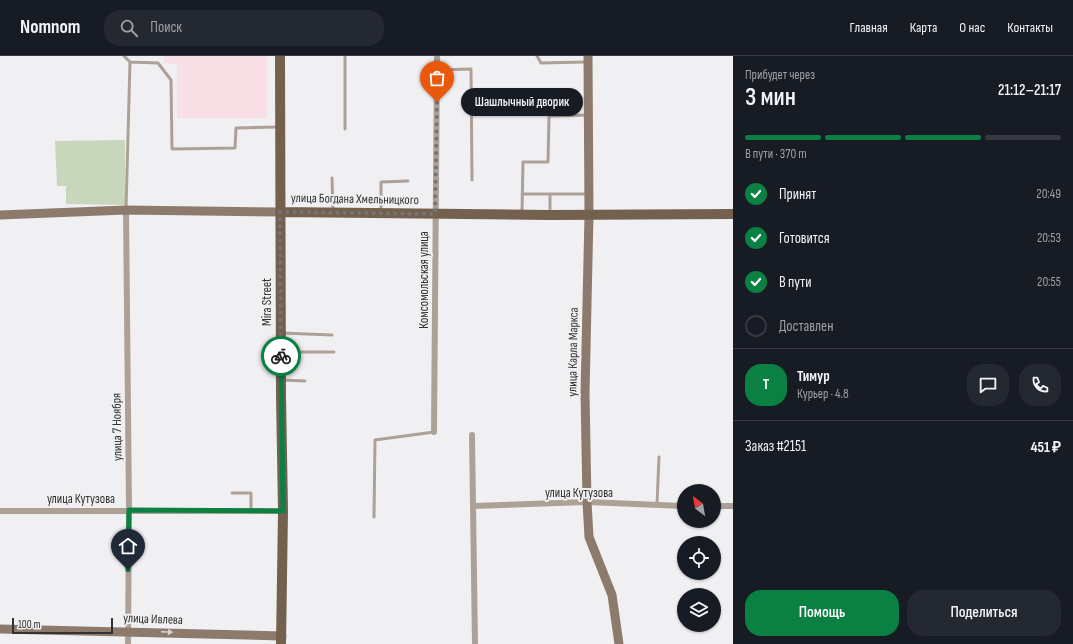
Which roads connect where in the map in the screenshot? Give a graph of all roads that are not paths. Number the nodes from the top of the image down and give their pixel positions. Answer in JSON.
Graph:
{"nodes":[{"id":1,"x":124,"y":56,"type":"edge"},
{"id":2,"x":280,"y":56,"type":"edge"},
{"id":3,"x":345,"y":56,"type":"edge"},
{"id":4,"x":437,"y":56,"type":"edge"},
{"id":5,"x":537,"y":56,"type":"edge"},
{"id":6,"x":588,"y":59,"type":"edge"},
{"id":7,"x":130,"y":62,"type":"junction"},
{"id":8,"x":437,"y":70,"type":"junction"},
{"id":9,"x":589,"y":115,"type":"junction"},
{"id":10,"x":280,"y":127,"type":"junction"},
{"id":11,"x":345,"y":129,"type":"dead end"},
{"id":12,"x":332,"y":178,"type":"dead end"},
{"id":13,"x":472,"y":180,"type":"dead end"},
{"id":14,"x":408,"y":181,"type":"dead end"},
{"id":15,"x":522,"y":194,"type":"junction"},
{"id":16,"x":550,"y":194,"type":"junction"},
{"id":17,"x":589,"y":194,"type":"junction"},
{"id":18,"x":126,"y":210,"type":"junction"},
{"id":19,"x":280,"y":212,"type":"junction"},
{"id":20,"x":333,"y":212,"type":"junction"},
{"id":21,"x":381,"y":212,"type":"junction"},
{"id":22,"x":435,"y":214,"type":"junction"},
{"id":23,"x":522,"y":214,"type":"junction"},
{"id":24,"x":733,"y":214,"type":"edge"},
{"id":25,"x":0,"y":215,"type":"edge"},
{"id":26,"x":550,"y":215,"type":"junction"},
{"id":27,"x":589,"y":215,"type":"junction"},
{"id":28,"x":280,"y":333,"type":"junction"},
{"id":29,"x":332,"y":335,"type":"dead end"},
{"id":30,"x":281,"y":352,"type":"junction"},
{"id":31,"x":334,"y":352,"type":"dead end"},
{"id":32,"x":280,"y":380,"type":"junction"},
{"id":33,"x":305,"y":381,"type":"dead end"},
{"id":34,"x":434,"y":432,"type":"joint"},
{"id":35,"x":472,"y":435,"type":"dead end"},
{"id":36,"x":659,"y":457,"type":"dead end"},
{"id":37,"x":232,"y":493,"type":"dead end"},
{"id":38,"x":587,"y":502,"type":"junction"},
{"id":39,"x":473,"y":506,"type":"junction"},
{"id":40,"x":657,"y":506,"type":"junction"},
{"id":41,"x":677,"y":506,"type":"edge"},
{"id":42,"x":721,"y":506,"type":"edge"},
{"id":43,"x":733,"y":506,"type":"edge"},
{"id":44,"x":129,"y":510,"type":"junction"},
{"id":45,"x":0,"y":511,"type":"edge"},
{"id":46,"x":251,"y":511,"type":"junction"},
{"id":47,"x":283,"y":511,"type":"junction"},
{"id":48,"x":374,"y":517,"type":"dead end"},
{"id":49,"x":0,"y":629,"type":"edge"},
{"id":50,"x":128,"y":631,"type":"junction"},
{"id":51,"x":282,"y":640,"type":"edge"},
{"id":52,"x":128,"y":644,"type":"edge"},
{"id":53,"x":475,"y":644,"type":"edge"},
{"id":54,"x":618,"y":644,"type":"edge"}],
"edges":[{"from":1,"to":7,"type":"lane"},
{"from":2,"to":10,"type":"main road","name":"Mira Street"},
{"from":3,"to":11,"type":"lane"},
{"from":4,"to":8,"type":"street","name":"Комсомольская улица"},
{"from":5,"to":6,"type":"lane"},
{"from":6,"to":9,"type":"street","name":"улица Карла Маркса"},
{"from":7,"to":10,"type":"lane"},
{"from":7,"to":18,"type":"lane"},
{"from":8,"to":13,"type":"lane"},
{"from":8,"to":22,"type":"street","name":"Комсомольская улица"},
{"from":9,"to":15,"type":"lane"},
{"from":9,"to":17,"type":"street","name":"улица Карла Маркса"},
{"from":10,"to":19,"type":"main road","name":"Mira Street"},
{"from":12,"to":20,"type":"lane"},
{"from":14,"to":21,"type":"lane"},
{"from":15,"to":16,"type":"lane"},
{"from":15,"to":23,"type":"lane"},
{"from":16,"to":17,"type":"lane"},
{"from":16,"to":26,"type":"lane"},
{"from":17,"to":27,"type":"street","name":"улица Карла Маркса"},
{"from":18,"to":19,"type":"street","name":"улица Богдана Хмельницкого"},
{"from":18,"to":25,"type":"street","name":"улица Богдана Хмельницкого"},
{"from":18,"to":44,"type":"street","name":"улица 7 Ноября"},
{"from":19,"to":20,"type":"main road","name":"улица Богдана Хмельницкого"},
{"from":19,"to":28,"type":"main road","name":"Mira Street"},
{"from":20,"to":21,"type":"main road","name":"улица Богдана Хмельницкого"},
{"from":21,"to":22,"type":"main road","name":"улица Богдана Хмельницкого"},
{"from":22,"to":23,"type":"main road","name":"улица Богдана Хмельницкого"},
{"from":22,"to":34,"type":"street","name":"Комсомольская улица"},
{"from":23,"to":26,"type":"main road","name":"улица Богдана Хмельницкого"},
{"from":24,"to":27,"type":"main road","name":"улица Богдана Хмельницкого"},
{"from":26,"to":27,"type":"main road","name":"улица Богдана Хмельницкого"},
{"from":27,"to":38,"type":"street","name":"улица Карла Маркса"},
{"from":28,"to":29,"type":"lane"},
{"from":28,"to":30,"type":"main road","name":"Mira Street"},
{"from":30,"to":31,"type":"lane"},
{"from":30,"to":32,"type":"main road","name":"Mira Street"},
{"from":32,"to":33,"type":"lane"},
{"from":32,"to":47,"type":"main road","name":"Mira Street"},
{"from":34,"to":48,"type":"lane"},
{"from":35,"to":39,"type":"street"},
{"from":36,"to":40,"type":"lane"},
{"from":37,"to":46,"type":"lane"},
{"from":38,"to":39,"type":"street","name":"улица Кутузова"},
{"from":38,"to":40,"type":"street","name":"улица Кутузова"},
{"from":38,"to":54,"type":"street","name":"улица Карла Маркса"},
{"from":39,"to":53,"type":"street"},
{"from":40,"to":41,"type":"street","name":"улица Кутузова"},
{"from":42,"to":43,"type":"street"},
{"from":44,"to":45,"type":"street","name":"улица Кутузова"},
{"from":44,"to":46,"type":"street","name":"улица Кутузова"},
{"from":44,"to":50,"type":"street","name":"улица 7 Ноября"},
{"from":46,"to":47,"type":"street","name":"улица Кутузова"},
{"from":47,"to":51,"type":"main road","name":"Mira Street"},
{"from":49,"to":50,"type":"street","name":"улица Ивлева"},
{"from":50,"to":51,"type":"street","name":"улица Ивлева","one_way":true},
{"from":50,"to":52,"type":"street","name":"улица 7 Ноября"}]}
